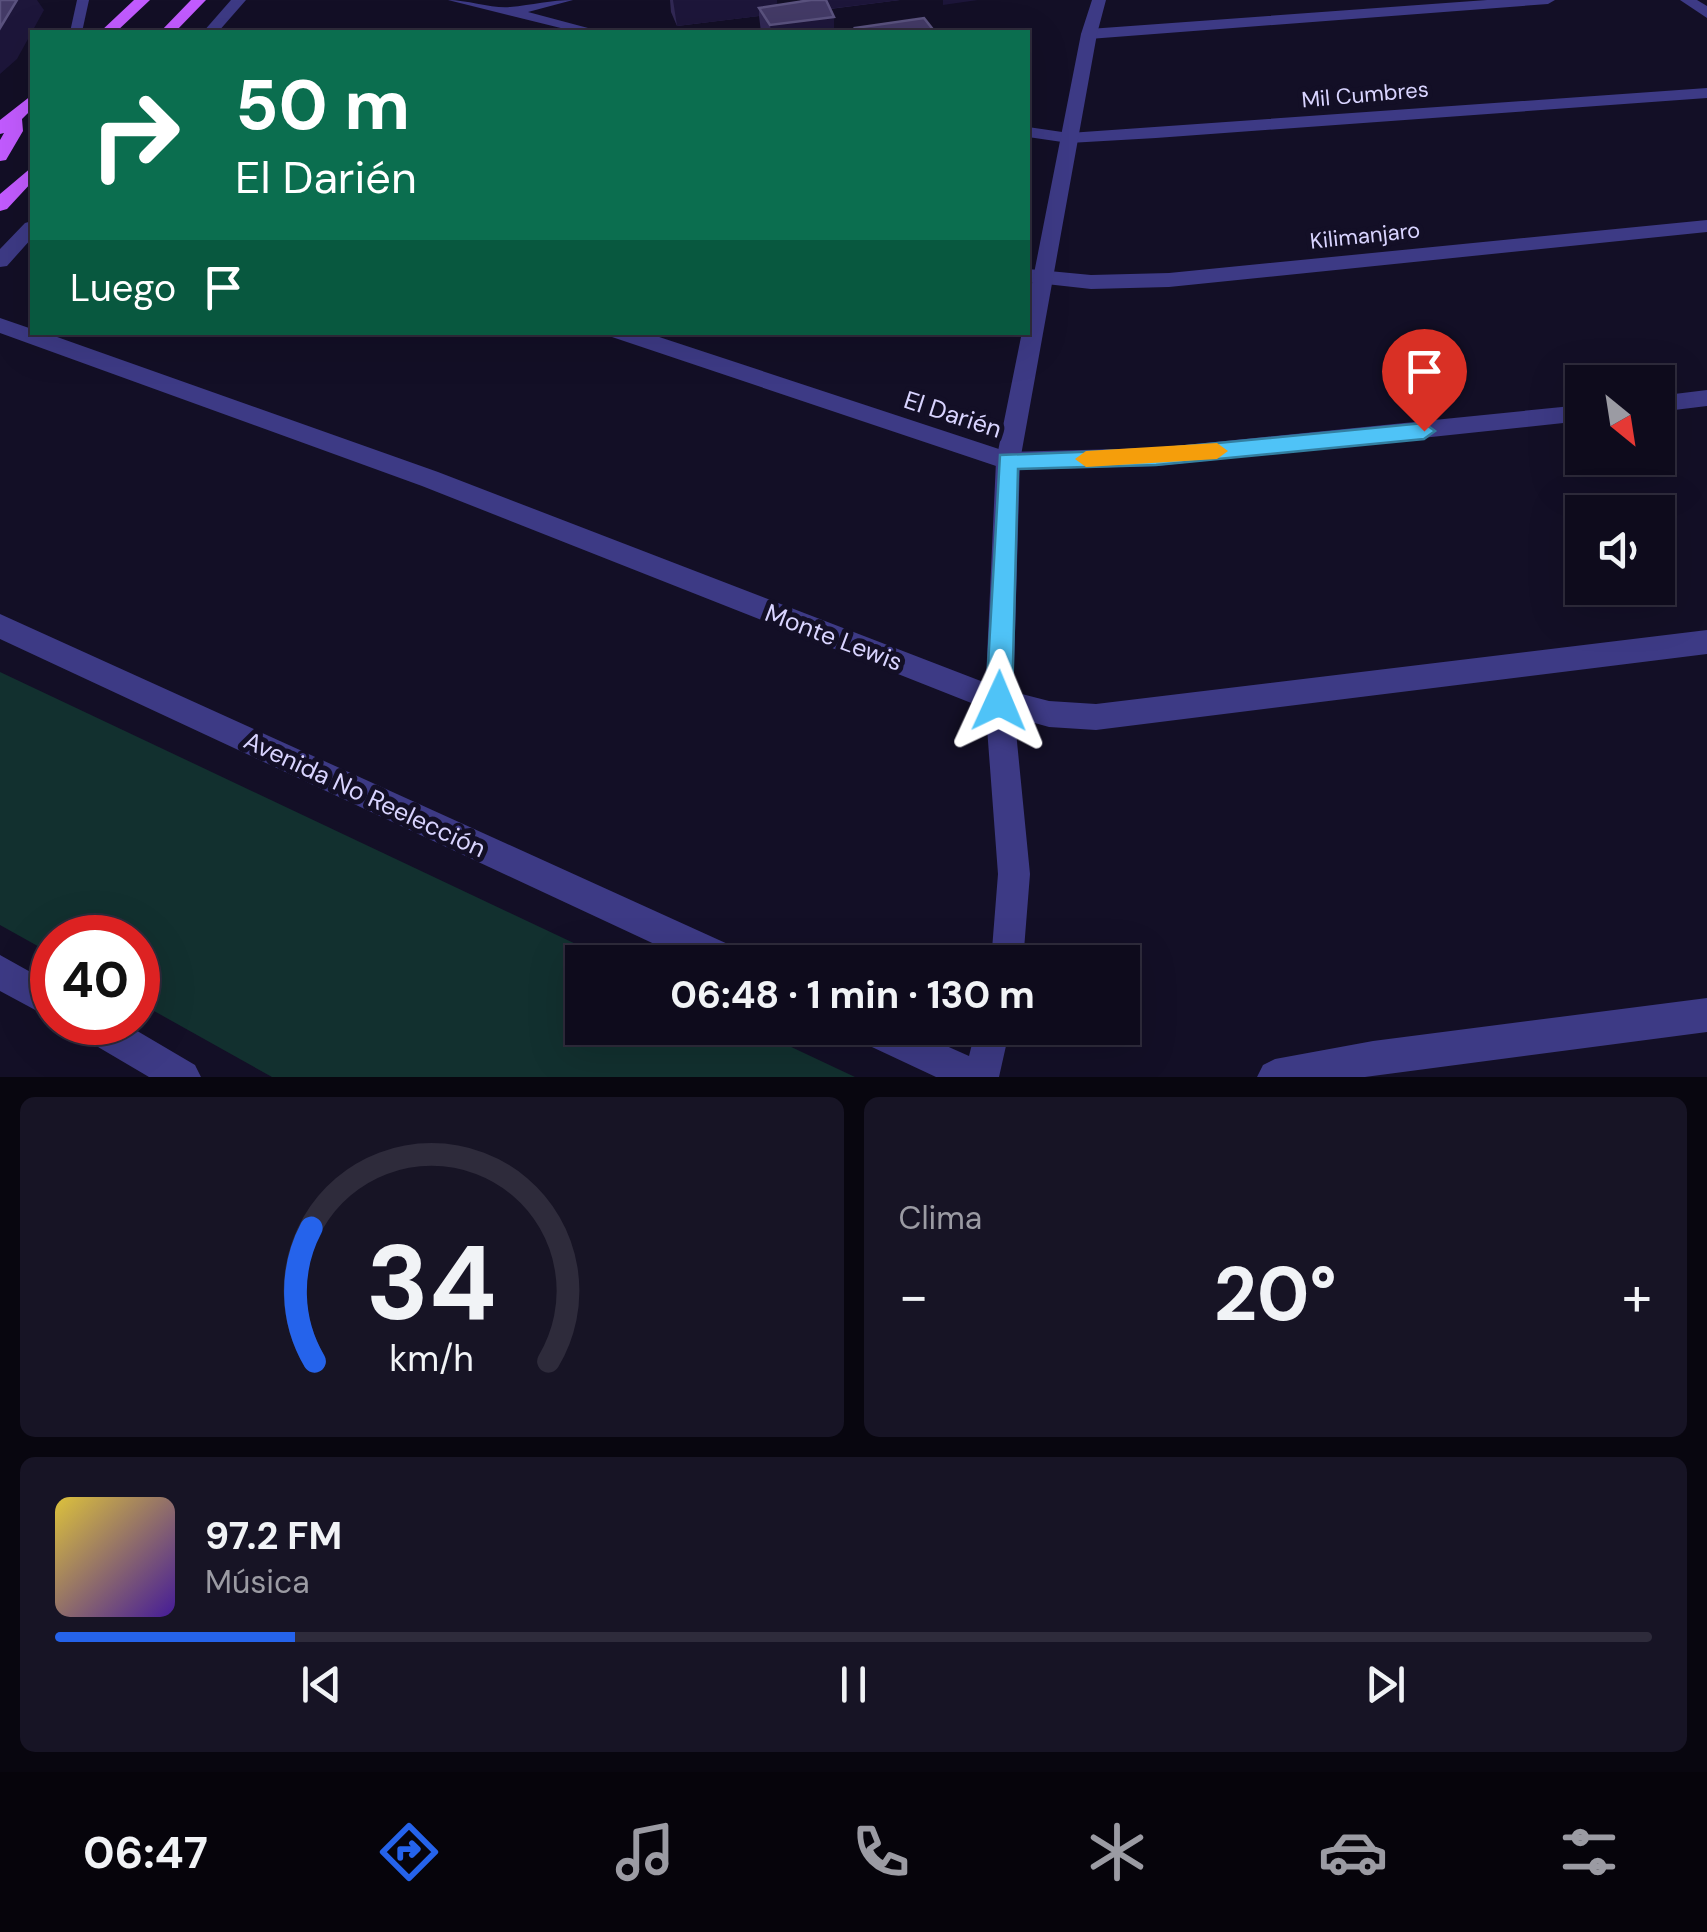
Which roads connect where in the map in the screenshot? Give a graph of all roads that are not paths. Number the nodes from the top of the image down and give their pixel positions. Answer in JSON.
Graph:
{"nodes":[{"id":1,"x":83,"y":0,"type":"edge"},
{"id":2,"x":143,"y":0,"type":"edge"},
{"id":3,"x":198,"y":0,"type":"edge"},
{"id":4,"x":239,"y":0,"type":"edge"},
{"id":5,"x":455,"y":0,"type":"edge"},
{"id":6,"x":566,"y":0,"type":"edge"},
{"id":7,"x":1099,"y":0,"type":"edge"},
{"id":8,"x":1548,"y":0,"type":"edge"},
{"id":9,"x":1687,"y":0,"type":"edge"},
{"id":10,"x":507,"y":12,"type":"junction"},
{"id":11,"x":1707,"y":13,"type":"edge"},
{"id":12,"x":76,"y":30,"type":"edge"},
{"id":13,"x":109,"y":30,"type":"edge"},
{"id":14,"x":169,"y":30,"type":"edge"},
{"id":15,"x":212,"y":30,"type":"edge"},
{"id":16,"x":585,"y":30,"type":"edge"},
{"id":17,"x":1089,"y":34,"type":"junction"},
{"id":18,"x":1707,"y":93,"type":"edge"},
{"id":19,"x":30,"y":102,"type":"edge"},
{"id":20,"x":6,"y":124,"type":"edge"},
{"id":21,"x":1030,"y":132,"type":"edge"},
{"id":22,"x":1069,"y":138,"type":"junction"},
{"id":23,"x":0,"y":156,"type":"edge"},
{"id":24,"x":30,"y":174,"type":"edge"},
{"id":25,"x":0,"y":206,"type":"edge"},
{"id":26,"x":1707,"y":226,"type":"edge"},
{"id":27,"x":30,"y":229,"type":"edge"},
{"id":28,"x":0,"y":261,"type":"edge"},
{"id":29,"x":1035,"y":277,"type":"edge"},
{"id":30,"x":1030,"y":311,"type":"edge"},
{"id":31,"x":0,"y":325,"type":"edge"},
{"id":32,"x":628,"y":335,"type":"edge"},
{"id":33,"x":1026,"y":335,"type":"edge"},
{"id":34,"x":1707,"y":398,"type":"edge"},
{"id":35,"x":1675,"y":402,"type":"edge"},
{"id":36,"x":1565,"y":415,"type":"edge"},
{"id":37,"x":1008,"y":461,"type":"junction"},
{"id":38,"x":0,"y":626,"type":"edge"},
{"id":39,"x":1707,"y":642,"type":"edge"},
{"id":40,"x":999,"y":701,"type":"junction"},
{"id":41,"x":692,"y":945,"type":"edge"},
{"id":42,"x":1008,"y":945,"type":"edge"},
{"id":43,"x":0,"y":972,"type":"edge"},
{"id":44,"x":30,"y":989,"type":"edge"},
{"id":45,"x":1707,"y":1015,"type":"edge"},
{"id":46,"x":128,"y":1045,"type":"edge"},
{"id":47,"x":907,"y":1045,"type":"edge"},
{"id":48,"x":988,"y":1045,"type":"edge"},
{"id":49,"x":183,"y":1077,"type":"edge"},
{"id":50,"x":978,"y":1077,"type":"edge"},
{"id":51,"x":1276,"y":1077,"type":"edge"}],
"edges":[{"from":1,"to":12,"type":"lane"},
{"from":2,"to":13,"type":"main road"},
{"from":3,"to":14,"type":"main road"},
{"from":4,"to":15,"type":"street"},
{"from":5,"to":10,"type":"street"},
{"from":6,"to":10,"type":"street"},
{"from":7,"to":17,"type":"street"},
{"from":8,"to":17,"type":"street"},
{"from":9,"to":11,"type":"street"},
{"from":10,"to":16,"type":"street"},
{"from":17,"to":22,"type":"street"},
{"from":18,"to":22,"type":"street","name":"Mil Cumbres"},
{"from":19,"to":20,"type":"main road"},
{"from":20,"to":23,"type":"main road"},
{"from":21,"to":22,"type":"street","name":"Mil Cumbres"},
{"from":22,"to":29,"type":"street"},
{"from":24,"to":25,"type":"main road"},
{"from":26,"to":29,"type":"street","name":"Kilimanjaro"},
{"from":27,"to":28,"type":"street"},
{"from":29,"to":30,"type":"street"},
{"from":31,"to":40,"type":"street","name":"Monte Lewis"},
{"from":32,"to":37,"type":"street","name":"El Darién"},
{"from":33,"to":37,"type":"street"},
{"from":34,"to":35,"type":"street"},
{"from":36,"to":37,"type":"street","name":"El Darién"},
{"from":37,"to":40,"type":"street"},
{"from":38,"to":41,"type":"street","name":"Avenida No Reelección"},
{"from":39,"to":40,"type":"street","name":"Monte Lewis"},
{"from":40,"to":42,"type":"street"},
{"from":43,"to":44,"type":"street"},
{"from":45,"to":51,"type":"street"},
{"from":46,"to":49,"type":"street"},
{"from":47,"to":50,"type":"street"},
{"from":48,"to":50,"type":"street"}]}
